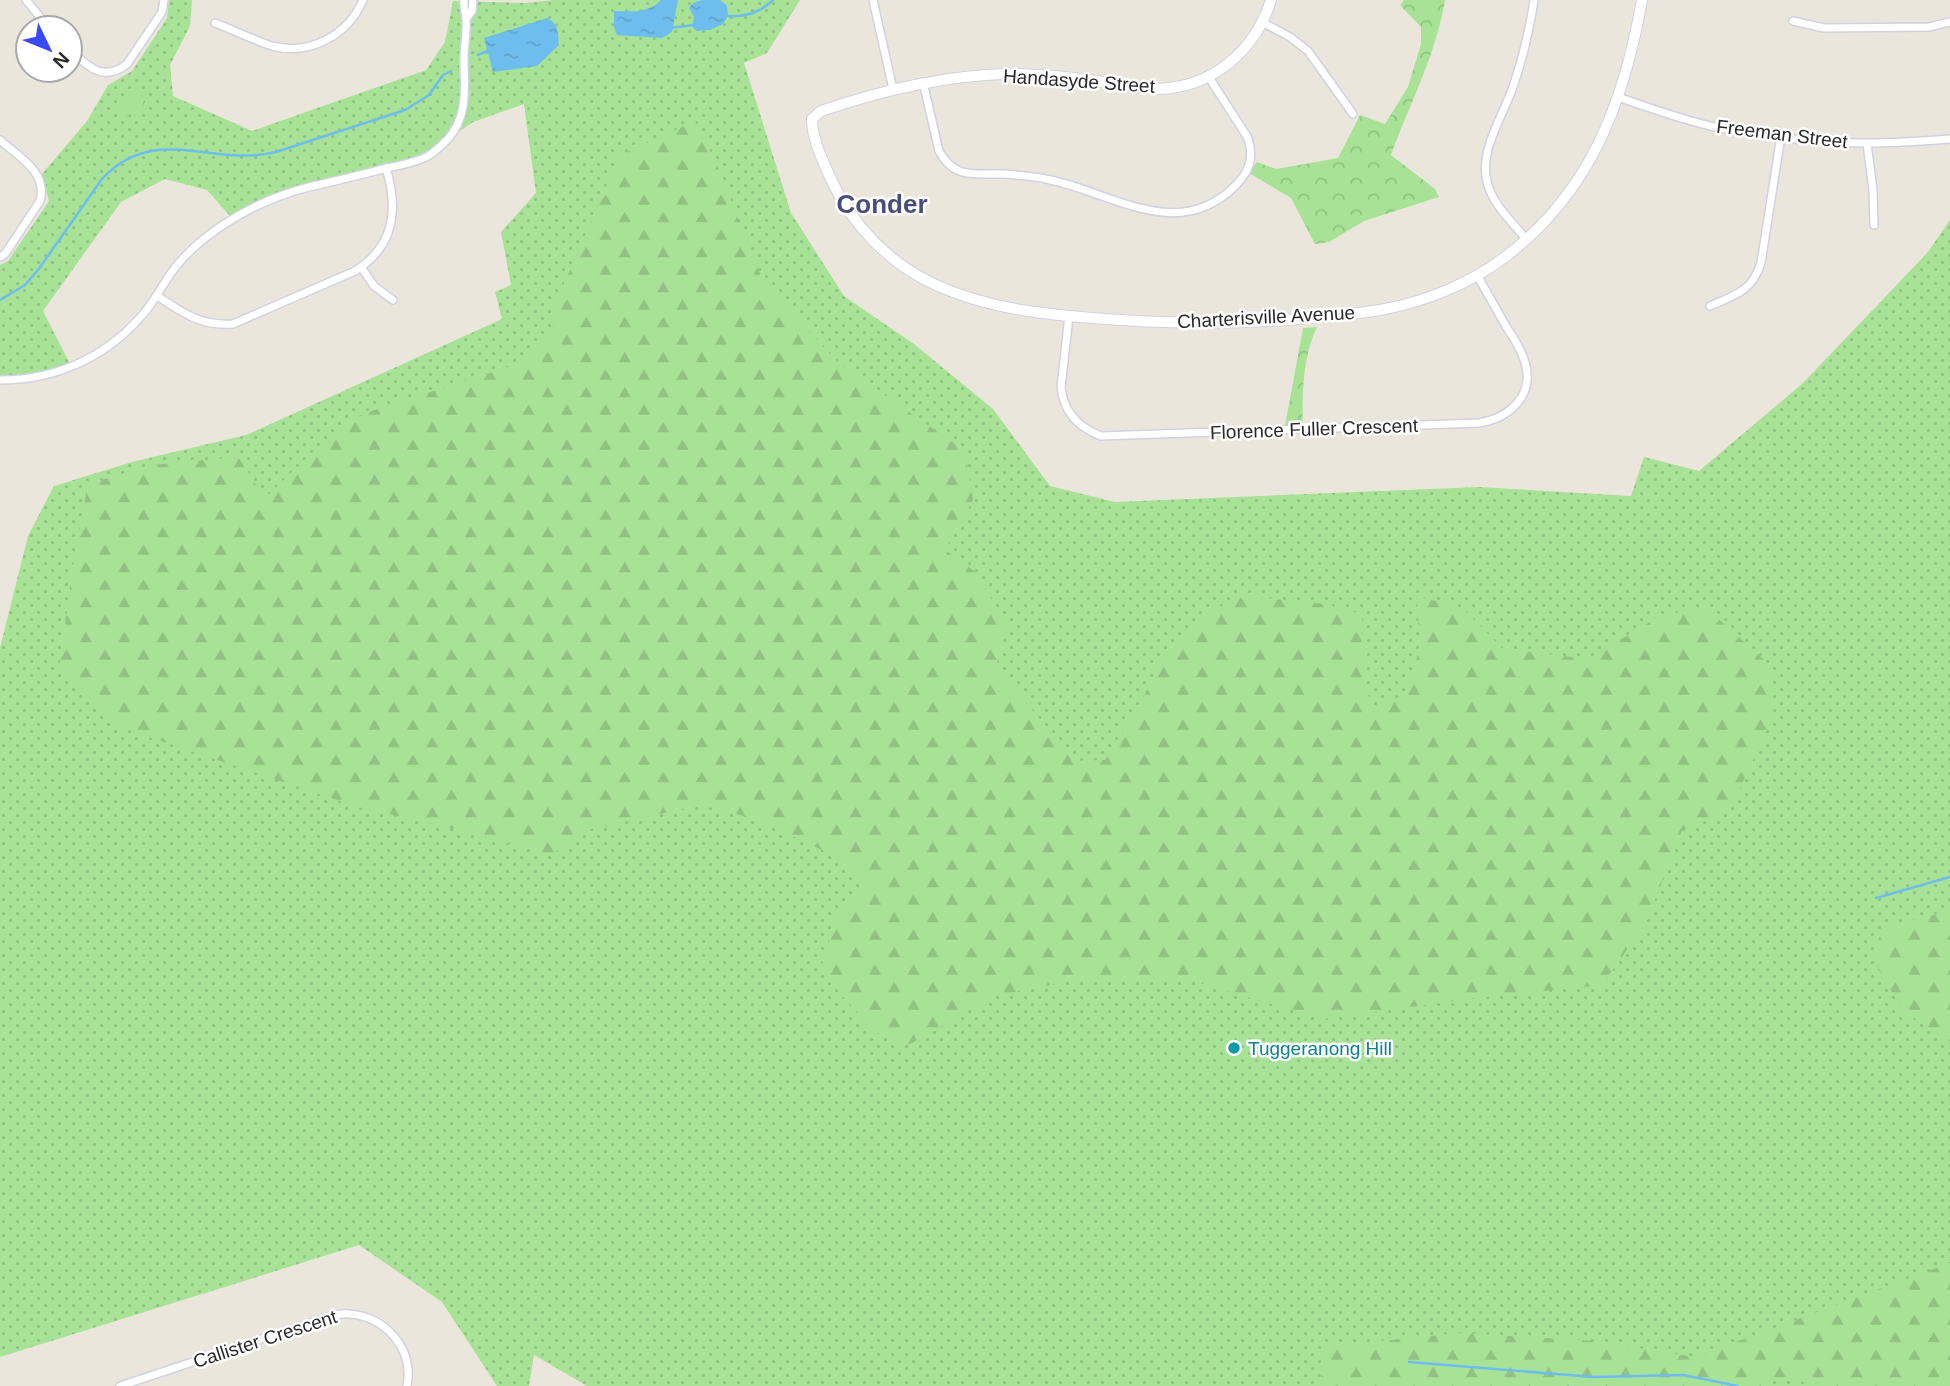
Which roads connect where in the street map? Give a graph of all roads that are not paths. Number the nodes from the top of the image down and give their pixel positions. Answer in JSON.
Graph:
{"nodes":[{"id":1,"x":26,"y":0,"type":"edge"},
{"id":2,"x":164,"y":0,"type":"edge"},
{"id":3,"x":363,"y":0,"type":"edge"},
{"id":4,"x":464,"y":0,"type":"edge"},
{"id":5,"x":473,"y":0,"type":"edge"},
{"id":6,"x":873,"y":0,"type":"edge"},
{"id":7,"x":1271,"y":0,"type":"edge"},
{"id":8,"x":1534,"y":0,"type":"edge"},
{"id":9,"x":1642,"y":0,"type":"edge"},
{"id":10,"x":38,"y":14,"type":"edge"},
{"id":11,"x":466,"y":19,"type":"junction"},
{"id":12,"x":1262,"y":22,"type":"junction"},
{"id":13,"x":1793,"y":22,"type":"dead end"},
{"id":14,"x":1950,"y":22,"type":"edge"},
{"id":15,"x":215,"y":23,"type":"dead end"},
{"id":16,"x":84,"y":63,"type":"edge"},
{"id":17,"x":1208,"y":76,"type":"junction"},
{"id":18,"x":923,"y":82,"type":"junction"},
{"id":19,"x":893,"y":89,"type":"junction"},
{"id":20,"x":1618,"y":97,"type":"junction"},
{"id":21,"x":1353,"y":114,"type":"dead end"},
{"id":22,"x":812,"y":119,"type":"joint"},
{"id":23,"x":1781,"y":136,"type":"junction"},
{"id":24,"x":1950,"y":139,"type":"edge"},
{"id":25,"x":0,"y":140,"type":"edge"},
{"id":26,"x":1867,"y":143,"type":"junction"},
{"id":27,"x":386,"y":168,"type":"junction"},
{"id":28,"x":1874,"y":225,"type":"dead end"},
{"id":29,"x":1527,"y":240,"type":"junction"},
{"id":30,"x":0,"y":257,"type":"edge"},
{"id":31,"x":361,"y":267,"type":"junction"},
{"id":32,"x":1477,"y":275,"type":"junction"},
{"id":33,"x":157,"y":296,"type":"junction"},
{"id":34,"x":393,"y":300,"type":"dead end"},
{"id":35,"x":1710,"y":306,"type":"dead end"},
{"id":36,"x":1069,"y":316,"type":"junction"},
{"id":37,"x":0,"y":380,"type":"edge"},
{"id":38,"x":120,"y":1386,"type":"edge"},
{"id":39,"x":408,"y":1386,"type":"edge"}],
"edges":[{"from":1,"to":10,"type":"street"},
{"from":2,"to":16,"type":"street"},
{"from":3,"to":15,"type":"street"},
{"from":4,"to":11,"type":"street"},
{"from":5,"to":11,"type":"street"},
{"from":6,"to":19,"type":"street"},
{"from":7,"to":12,"type":"street","name":"Handasyde Street"},
{"from":8,"to":29,"type":"street"},
{"from":9,"to":20,"type":"street","name":"Charterisville Avenue"},
{"from":11,"to":27,"type":"street"},
{"from":12,"to":17,"type":"street","name":"Handasyde Street"},
{"from":12,"to":21,"type":"street"},
{"from":13,"to":14,"type":"street"},
{"from":17,"to":18,"type":"street","name":"Handasyde Street"},
{"from":17,"to":18,"type":"street"},
{"from":18,"to":19,"type":"street","name":"Handasyde Street"},
{"from":19,"to":22,"type":"street","name":"Handasyde Street"},
{"from":20,"to":23,"type":"street","name":"Freeman Street"},
{"from":20,"to":29,"type":"street","name":"Charterisville Avenue"},
{"from":22,"to":36,"type":"street","name":"Charterisville Avenue"},
{"from":23,"to":26,"type":"street","name":"Freeman Street"},
{"from":23,"to":35,"type":"street"},
{"from":24,"to":26,"type":"street","name":"Freeman Street"},
{"from":25,"to":30,"type":"street"},
{"from":26,"to":28,"type":"street"},
{"from":27,"to":31,"type":"street"},
{"from":27,"to":33,"type":"street"},
{"from":29,"to":32,"type":"street","name":"Charterisville Avenue"},
{"from":31,"to":33,"type":"street"},
{"from":31,"to":34,"type":"street"},
{"from":32,"to":36,"type":"street","name":"Charterisville Avenue"},
{"from":32,"to":36,"type":"street","name":"Florence Fuller Crescent"},
{"from":33,"to":37,"type":"street"},
{"from":38,"to":39,"type":"street","name":"Callister Crescent"}]}
